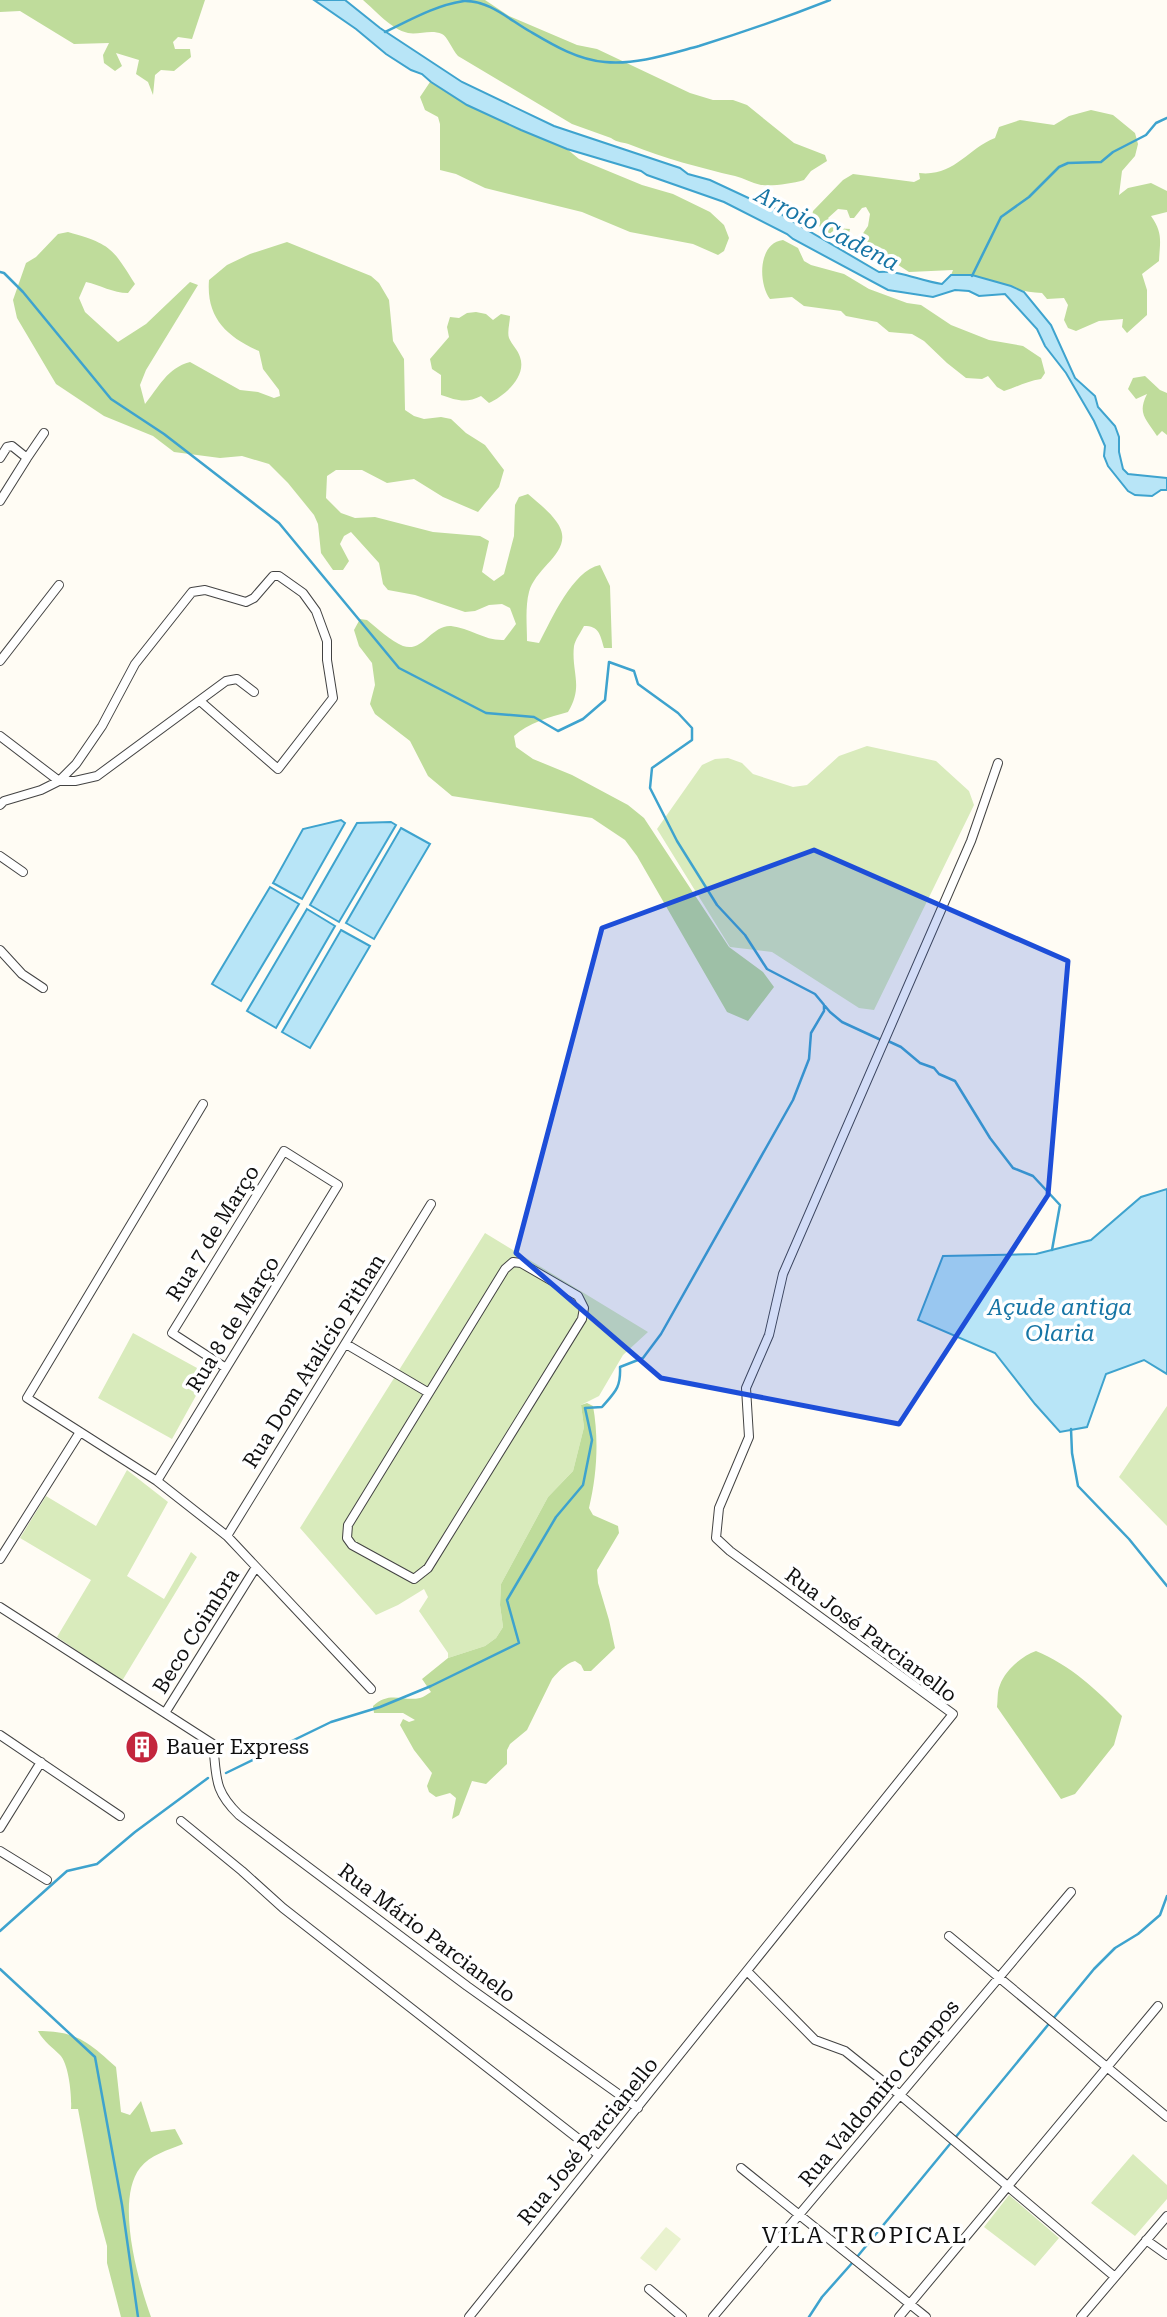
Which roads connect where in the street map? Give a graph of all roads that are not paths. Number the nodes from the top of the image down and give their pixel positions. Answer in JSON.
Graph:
{"nodes":[{"id":1,"x":44,"y":433,"type":"dead end"},
{"id":2,"x":0,"y":458,"type":"edge"},
{"id":3,"x":27,"y":458,"type":"junction"},
{"id":4,"x":0,"y":501,"type":"edge"},
{"id":5,"x":59,"y":585,"type":"dead end"},
{"id":6,"x":0,"y":661,"type":"edge"},
{"id":7,"x":254,"y":692,"type":"dead end"},
{"id":8,"x":200,"y":701,"type":"junction"},
{"id":9,"x":0,"y":736,"type":"edge"},
{"id":10,"x":998,"y":763,"type":"dead end"},
{"id":11,"x":59,"y":781,"type":"junction"},
{"id":12,"x":0,"y":805,"type":"edge"},
{"id":13,"x":0,"y":856,"type":"edge"},
{"id":14,"x":23,"y":872,"type":"dead end"},
{"id":15,"x":0,"y":950,"type":"edge"},
{"id":16,"x":43,"y":988,"type":"dead end"},
{"id":17,"x":203,"y":1104,"type":"dead end"},
{"id":18,"x":338,"y":1185,"type":"joint"},
{"id":19,"x":431,"y":1204,"type":"dead end"},
{"id":20,"x":346,"y":1344,"type":"junction"},
{"id":21,"x":226,"y":1368,"type":"junction"},
{"id":22,"x":429,"y":1393,"type":"junction"},
{"id":23,"x":80,"y":1432,"type":"junction"},
{"id":24,"x":157,"y":1481,"type":"junction"},
{"id":25,"x":227,"y":1536,"type":"junction"},
{"id":26,"x":0,"y":1559,"type":"edge"},
{"id":27,"x":256,"y":1567,"type":"junction"},
{"id":28,"x":0,"y":1607,"type":"edge"},
{"id":29,"x":371,"y":1689,"type":"dead end"},
{"id":30,"x":165,"y":1713,"type":"junction"},
{"id":31,"x":0,"y":1735,"type":"edge"},
{"id":32,"x":41,"y":1762,"type":"junction"},
{"id":33,"x":120,"y":1816,"type":"dead end"},
{"id":34,"x":181,"y":1821,"type":"dead end"},
{"id":35,"x":0,"y":1828,"type":"edge"},
{"id":36,"x":0,"y":1851,"type":"edge"},
{"id":37,"x":47,"y":1880,"type":"dead end"},
{"id":38,"x":1071,"y":1892,"type":"dead end"},
{"id":39,"x":949,"y":1936,"type":"dead end"},
{"id":40,"x":747,"y":1971,"type":"junction"},
{"id":41,"x":998,"y":1978,"type":"junction"},
{"id":42,"x":1158,"y":2006,"type":"dead end"},
{"id":43,"x":1107,"y":2068,"type":"junction"},
{"id":44,"x":901,"y":2095,"type":"junction"},
{"id":45,"x":638,"y":2108,"type":"junction"},
{"id":46,"x":1167,"y":2117,"type":"edge"},
{"id":47,"x":599,"y":2155,"type":"junction"},
{"id":48,"x":741,"y":2168,"type":"dead end"},
{"id":49,"x":1008,"y":2186,"type":"junction"},
{"id":50,"x":801,"y":2214,"type":"junction"},
{"id":51,"x":1167,"y":2216,"type":"edge"},
{"id":52,"x":1146,"y":2240,"type":"junction"},
{"id":53,"x":1167,"y":2255,"type":"edge"},
{"id":54,"x":1115,"y":2277,"type":"junction"},
{"id":55,"x":649,"y":2289,"type":"dead end"},
{"id":56,"x":910,"y":2304,"type":"junction"},
{"id":57,"x":469,"y":2317,"type":"edge"},
{"id":58,"x":682,"y":2317,"type":"edge"},
{"id":59,"x":713,"y":2317,"type":"edge"},
{"id":60,"x":899,"y":2317,"type":"edge"},
{"id":61,"x":926,"y":2317,"type":"edge"},
{"id":62,"x":1081,"y":2317,"type":"edge"}],
"edges":[{"from":1,"to":3,"type":"street"},
{"from":2,"to":3,"type":"street"},
{"from":3,"to":4,"type":"street"},
{"from":5,"to":6,"type":"street"},
{"from":7,"to":8,"type":"street"},
{"from":8,"to":11,"type":"street"},
{"from":8,"to":11,"type":"street"},
{"from":9,"to":11,"type":"street"},
{"from":10,"to":40,"type":"street","name":"Rua José Parcianello"},
{"from":11,"to":12,"type":"street"},
{"from":13,"to":14,"type":"street"},
{"from":15,"to":16,"type":"street"},
{"from":17,"to":23,"type":"street"},
{"from":18,"to":21,"type":"street","name":"Rua 8 de Março"},
{"from":18,"to":21,"type":"street","name":"Rua 7 de Março"},
{"from":19,"to":20,"type":"street","name":"Rua Dom Atalício Pithan"},
{"from":20,"to":22,"type":"street"},
{"from":20,"to":25,"type":"street","name":"Rua Dom Atalício Pithan"},
{"from":21,"to":24,"type":"street","name":"Rua 8 de Março"},
{"from":22,"to":22,"type":"street"},
{"from":23,"to":24,"type":"street"},
{"from":23,"to":26,"type":"street"},
{"from":24,"to":25,"type":"street"},
{"from":25,"to":27,"type":"street"},
{"from":27,"to":29,"type":"street"},
{"from":27,"to":30,"type":"street","name":"Beco Coimbra"},
{"from":28,"to":30,"type":"street"},
{"from":30,"to":45,"type":"street","name":"Rua Mário Parcianelo"},
{"from":31,"to":32,"type":"street"},
{"from":32,"to":33,"type":"street"},
{"from":32,"to":35,"type":"street"},
{"from":34,"to":47,"type":"street"},
{"from":36,"to":37,"type":"street"},
{"from":38,"to":41,"type":"street","name":"Rua Valdomiro Campos"},
{"from":39,"to":41,"type":"street"},
{"from":40,"to":44,"type":"street"},
{"from":40,"to":45,"type":"street","name":"Rua José Parcianello"},
{"from":41,"to":43,"type":"street"},
{"from":41,"to":44,"type":"street","name":"Rua Valdomiro Campos"},
{"from":42,"to":43,"type":"street"},
{"from":43,"to":46,"type":"street"},
{"from":43,"to":49,"type":"street"},
{"from":44,"to":49,"type":"street"},
{"from":44,"to":50,"type":"street","name":"Rua Valdomiro Campos"},
{"from":45,"to":47,"type":"street","name":"Rua José Parcianello"},
{"from":47,"to":57,"type":"street","name":"Rua José Parcianello"},
{"from":48,"to":50,"type":"street"},
{"from":49,"to":54,"type":"street"},
{"from":49,"to":56,"type":"street"},
{"from":50,"to":56,"type":"street"},
{"from":50,"to":59,"type":"street","name":"Rua Valdomiro Campos"},
{"from":51,"to":52,"type":"street"},
{"from":52,"to":53,"type":"street"},
{"from":52,"to":54,"type":"street"},
{"from":54,"to":62,"type":"street"},
{"from":55,"to":58,"type":"street"},
{"from":56,"to":60,"type":"street"},
{"from":56,"to":61,"type":"street"}]}
